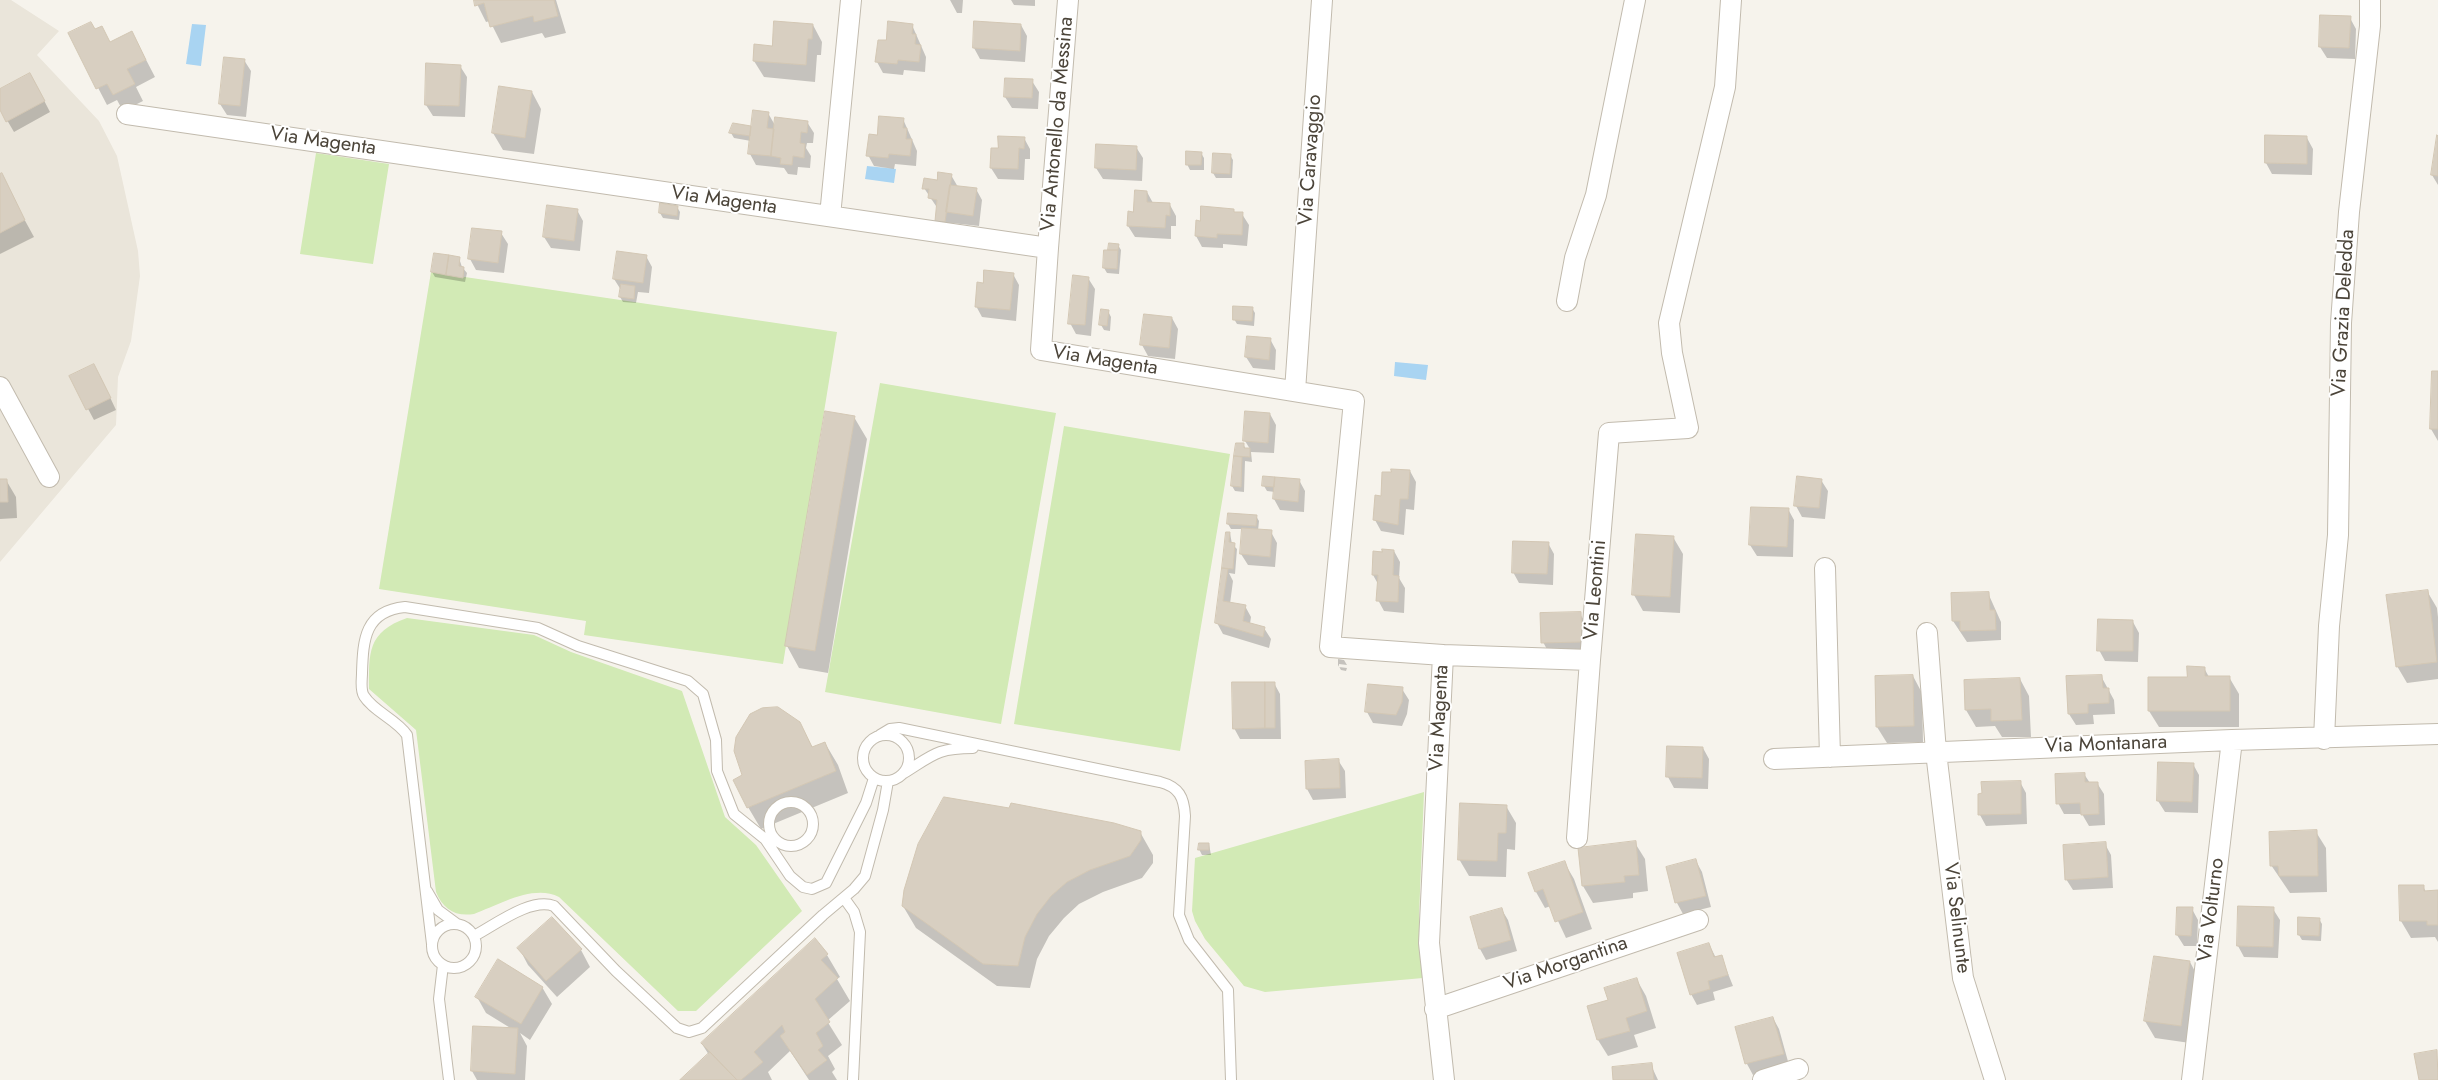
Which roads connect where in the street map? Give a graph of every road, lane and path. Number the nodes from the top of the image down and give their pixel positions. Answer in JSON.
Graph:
{"nodes":[{"id":1,"x":851,"y":0,"type":"edge"},
{"id":2,"x":1068,"y":0,"type":"edge"},
{"id":3,"x":1322,"y":0,"type":"edge"},
{"id":4,"x":1635,"y":0,"type":"edge"},
{"id":5,"x":1731,"y":0,"type":"edge"},
{"id":6,"x":2370,"y":0,"type":"edge"},
{"id":7,"x":127,"y":114,"type":"dead end"},
{"id":8,"x":830,"y":216,"type":"junction"},
{"id":9,"x":1048,"y":248,"type":"junction"},
{"id":10,"x":1567,"y":301,"type":"dead end"},
{"id":11,"x":0,"y":387,"type":"edge"},
{"id":12,"x":1295,"y":391,"type":"junction"},
{"id":13,"x":49,"y":477,"type":"dead end"},
{"id":14,"x":1825,"y":568,"type":"dead end"},
{"id":15,"x":1927,"y":633,"type":"dead end"},
{"id":16,"x":1443,"y":655,"type":"junction"},
{"id":17,"x":1590,"y":660,"type":"junction"},
{"id":18,"x":2438,"y":734,"type":"edge"},
{"id":19,"x":880,"y":735,"type":"junction"},
{"id":20,"x":2324,"y":739,"type":"junction"},
{"id":21,"x":2232,"y":740,"type":"junction"},
{"id":22,"x":991,"y":748,"type":"junction"},
{"id":23,"x":1936,"y":752,"type":"junction"},
{"id":24,"x":1830,"y":757,"type":"junction"},
{"id":25,"x":1774,"y":759,"type":"dead end"},
{"id":26,"x":904,"y":773,"type":"junction"},
{"id":27,"x":874,"y":778,"type":"junction"},
{"id":28,"x":888,"y":781,"type":"junction"},
{"id":29,"x":769,"y":838,"type":"junction"},
{"id":30,"x":1578,"y":838,"type":"dead end"},
{"id":31,"x":424,"y":886,"type":"junction"},
{"id":32,"x":844,"y":898,"type":"junction"},
{"id":33,"x":1698,"y":920,"type":"dead end"},
{"id":34,"x":457,"y":924,"type":"junction"},
{"id":35,"x":474,"y":936,"type":"junction"},
{"id":36,"x":432,"y":944,"type":"junction"},
{"id":37,"x":443,"y":965,"type":"junction"},
{"id":38,"x":1435,"y":1009,"type":"junction"},
{"id":39,"x":1798,"y":1070,"type":"dead end"},
{"id":40,"x":448,"y":1080,"type":"edge"},
{"id":41,"x":853,"y":1080,"type":"edge"},
{"id":42,"x":1231,"y":1080,"type":"edge"},
{"id":43,"x":1444,"y":1080,"type":"edge"},
{"id":44,"x":1763,"y":1080,"type":"edge"},
{"id":45,"x":1995,"y":1080,"type":"edge"},
{"id":46,"x":2192,"y":1080,"type":"edge"}],
"edges":[{"from":1,"to":8,"type":"street"},
{"from":2,"to":9,"type":"street","name":"Via Antonello da Messina"},
{"from":3,"to":12,"type":"street","name":"Via Caravaggio"},
{"from":4,"to":10,"type":"street"},
{"from":5,"to":17,"type":"street","name":"Via Leontini"},
{"from":6,"to":20,"type":"street","name":"Via Grazia Deledda"},
{"from":7,"to":8,"type":"street","name":"Via Magenta"},
{"from":8,"to":9,"type":"street","name":"Via Magenta"},
{"from":9,"to":12,"type":"street","name":"Via Magenta"},
{"from":11,"to":13,"type":"street"},
{"from":12,"to":16,"type":"street","name":"Via Magenta"},
{"from":14,"to":24,"type":"street"},
{"from":15,"to":23,"type":"street","name":"Via Selinunte"},
{"from":16,"to":17,"type":"street","name":"Via Leontini"},
{"from":16,"to":38,"type":"street","name":"Via Magenta"},
{"from":17,"to":30,"type":"street"},
{"from":18,"to":20,"type":"street","name":"Via Montanara"},
{"from":19,"to":22,"type":"lane"},
{"from":19,"to":26,"type":"lane"},
{"from":19,"to":27,"type":"lane"},
{"from":20,"to":21,"type":"street","name":"Via Montanara"},
{"from":21,"to":23,"type":"street","name":"Via Montanara"},
{"from":21,"to":46,"type":"street","name":"Via Volturno"},
{"from":22,"to":26,"type":"lane"},
{"from":22,"to":42,"type":"lane"},
{"from":23,"to":24,"type":"street","name":"Via Montanara"},
{"from":23,"to":45,"type":"street","name":"Via Selinunte"},
{"from":24,"to":25,"type":"street","name":"Via Montanara"},
{"from":26,"to":28,"type":"lane"},
{"from":27,"to":28,"type":"lane"},
{"from":27,"to":29,"type":"lane"},
{"from":28,"to":32,"type":"lane"},
{"from":29,"to":29,"type":"lane"},
{"from":29,"to":31,"type":"lane"},
{"from":31,"to":34,"type":"lane"},
{"from":31,"to":36,"type":"lane"},
{"from":32,"to":35,"type":"lane"},
{"from":32,"to":41,"type":"lane"},
{"from":33,"to":38,"type":"street","name":"Via Morgantina"},
{"from":34,"to":35,"type":"lane"},
{"from":34,"to":36,"type":"lane"},
{"from":35,"to":37,"type":"lane"},
{"from":36,"to":37,"type":"lane"},
{"from":37,"to":40,"type":"lane"},
{"from":38,"to":43,"type":"street","name":"Via Magenta"},
{"from":39,"to":44,"type":"street"}]}
